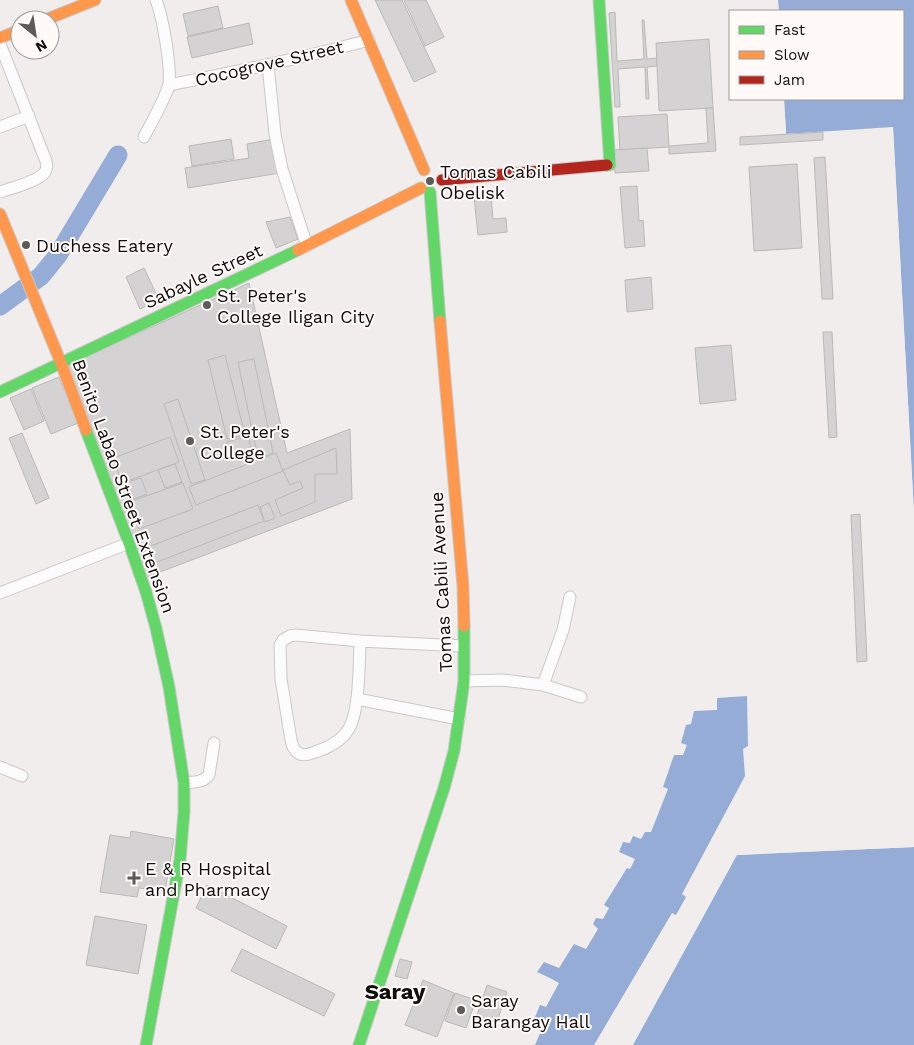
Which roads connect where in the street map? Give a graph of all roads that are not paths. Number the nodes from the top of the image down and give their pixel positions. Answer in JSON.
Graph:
{"nodes":[{"id":1,"x":95,"y":0,"type":"edge"},
{"id":2,"x":156,"y":0,"type":"edge"},
{"id":3,"x":351,"y":0,"type":"edge"},
{"id":4,"x":599,"y":0,"type":"edge"},
{"id":5,"x":60,"y":14,"type":"edge"},
{"id":6,"x":369,"y":40,"type":"junction"},
{"id":7,"x":0,"y":44,"type":"edge"},
{"id":8,"x":268,"y":65,"type":"junction"},
{"id":9,"x":168,"y":85,"type":"junction"},
{"id":10,"x":29,"y":116,"type":"junction"},
{"id":11,"x":0,"y":127,"type":"edge"},
{"id":12,"x":144,"y":137,"type":"dead end"},
{"id":13,"x":435,"y":173,"type":"junction"},
{"id":14,"x":425,"y":190,"type":"junction"},
{"id":15,"x":0,"y":192,"type":"edge"},
{"id":16,"x":0,"y":214,"type":"edge"},
{"id":17,"x":307,"y":246,"type":"junction"},
{"id":18,"x":61,"y":363,"type":"junction"},
{"id":19,"x":0,"y":392,"type":"edge"},
{"id":20,"x":129,"y":543,"type":"junction"},
{"id":21,"x":0,"y":593,"type":"edge"},
{"id":22,"x":570,"y":597,"type":"dead end"},
{"id":23,"x":360,"y":641,"type":"junction"},
{"id":24,"x":464,"y":646,"type":"junction"},
{"id":25,"x":464,"y":681,"type":"junction"},
{"id":26,"x":543,"y":685,"type":"junction"},
{"id":27,"x":581,"y":697,"type":"dead end"},
{"id":28,"x":357,"y":699,"type":"junction"},
{"id":29,"x":459,"y":719,"type":"junction"},
{"id":30,"x":214,"y":743,"type":"dead end"},
{"id":31,"x":0,"y":767,"type":"edge"},
{"id":32,"x":22,"y":776,"type":"dead end"},
{"id":33,"x":184,"y":783,"type":"junction"},
{"id":34,"x":146,"y":1045,"type":"edge"},
{"id":35,"x":359,"y":1045,"type":"edge"}],
"edges":[{"from":1,"to":5,"type":"street"},
{"from":2,"to":9,"type":"street"},
{"from":3,"to":6,"type":"street"},
{"from":4,"to":13,"type":"street"},
{"from":6,"to":8,"type":"street","name":"Cocogrove Street"},
{"from":6,"to":13,"type":"street"},
{"from":7,"to":10,"type":"street"},
{"from":8,"to":9,"type":"street","name":"Cocogrove Street"},
{"from":8,"to":17,"type":"street"},
{"from":9,"to":12,"type":"street"},
{"from":10,"to":11,"type":"street"},
{"from":10,"to":15,"type":"street"},
{"from":13,"to":14,"type":"street"},
{"from":13,"to":14,"type":"street"},
{"from":14,"to":17,"type":"street","name":"Sabayle Street"},
{"from":14,"to":24,"type":"street","name":"Tomas Cabili Avenue"},
{"from":16,"to":18,"type":"street","name":"Benito Labao Street Extension"},
{"from":17,"to":18,"type":"street","name":"Sabayle Street"},
{"from":18,"to":19,"type":"street","name":"Sabayle Street"},
{"from":18,"to":20,"type":"street","name":"Benito Labao Street Extension"},
{"from":20,"to":21,"type":"street"},
{"from":20,"to":33,"type":"street","name":"Benito Labao Street Extension"},
{"from":22,"to":26,"type":"street"},
{"from":23,"to":24,"type":"street"},
{"from":23,"to":28,"type":"street"},
{"from":23,"to":28,"type":"street"},
{"from":24,"to":25,"type":"street","name":"Tomas Cabili Avenue"},
{"from":25,"to":26,"type":"street"},
{"from":25,"to":29,"type":"street","name":"Tomas Cabili Avenue"},
{"from":26,"to":27,"type":"street"},
{"from":28,"to":29,"type":"street"},
{"from":29,"to":35,"type":"street","name":"Tomas Cabili Avenue"},
{"from":30,"to":33,"type":"street"},
{"from":31,"to":32,"type":"street"},
{"from":33,"to":34,"type":"street","name":"Benito Labao Street Extension"}]}
